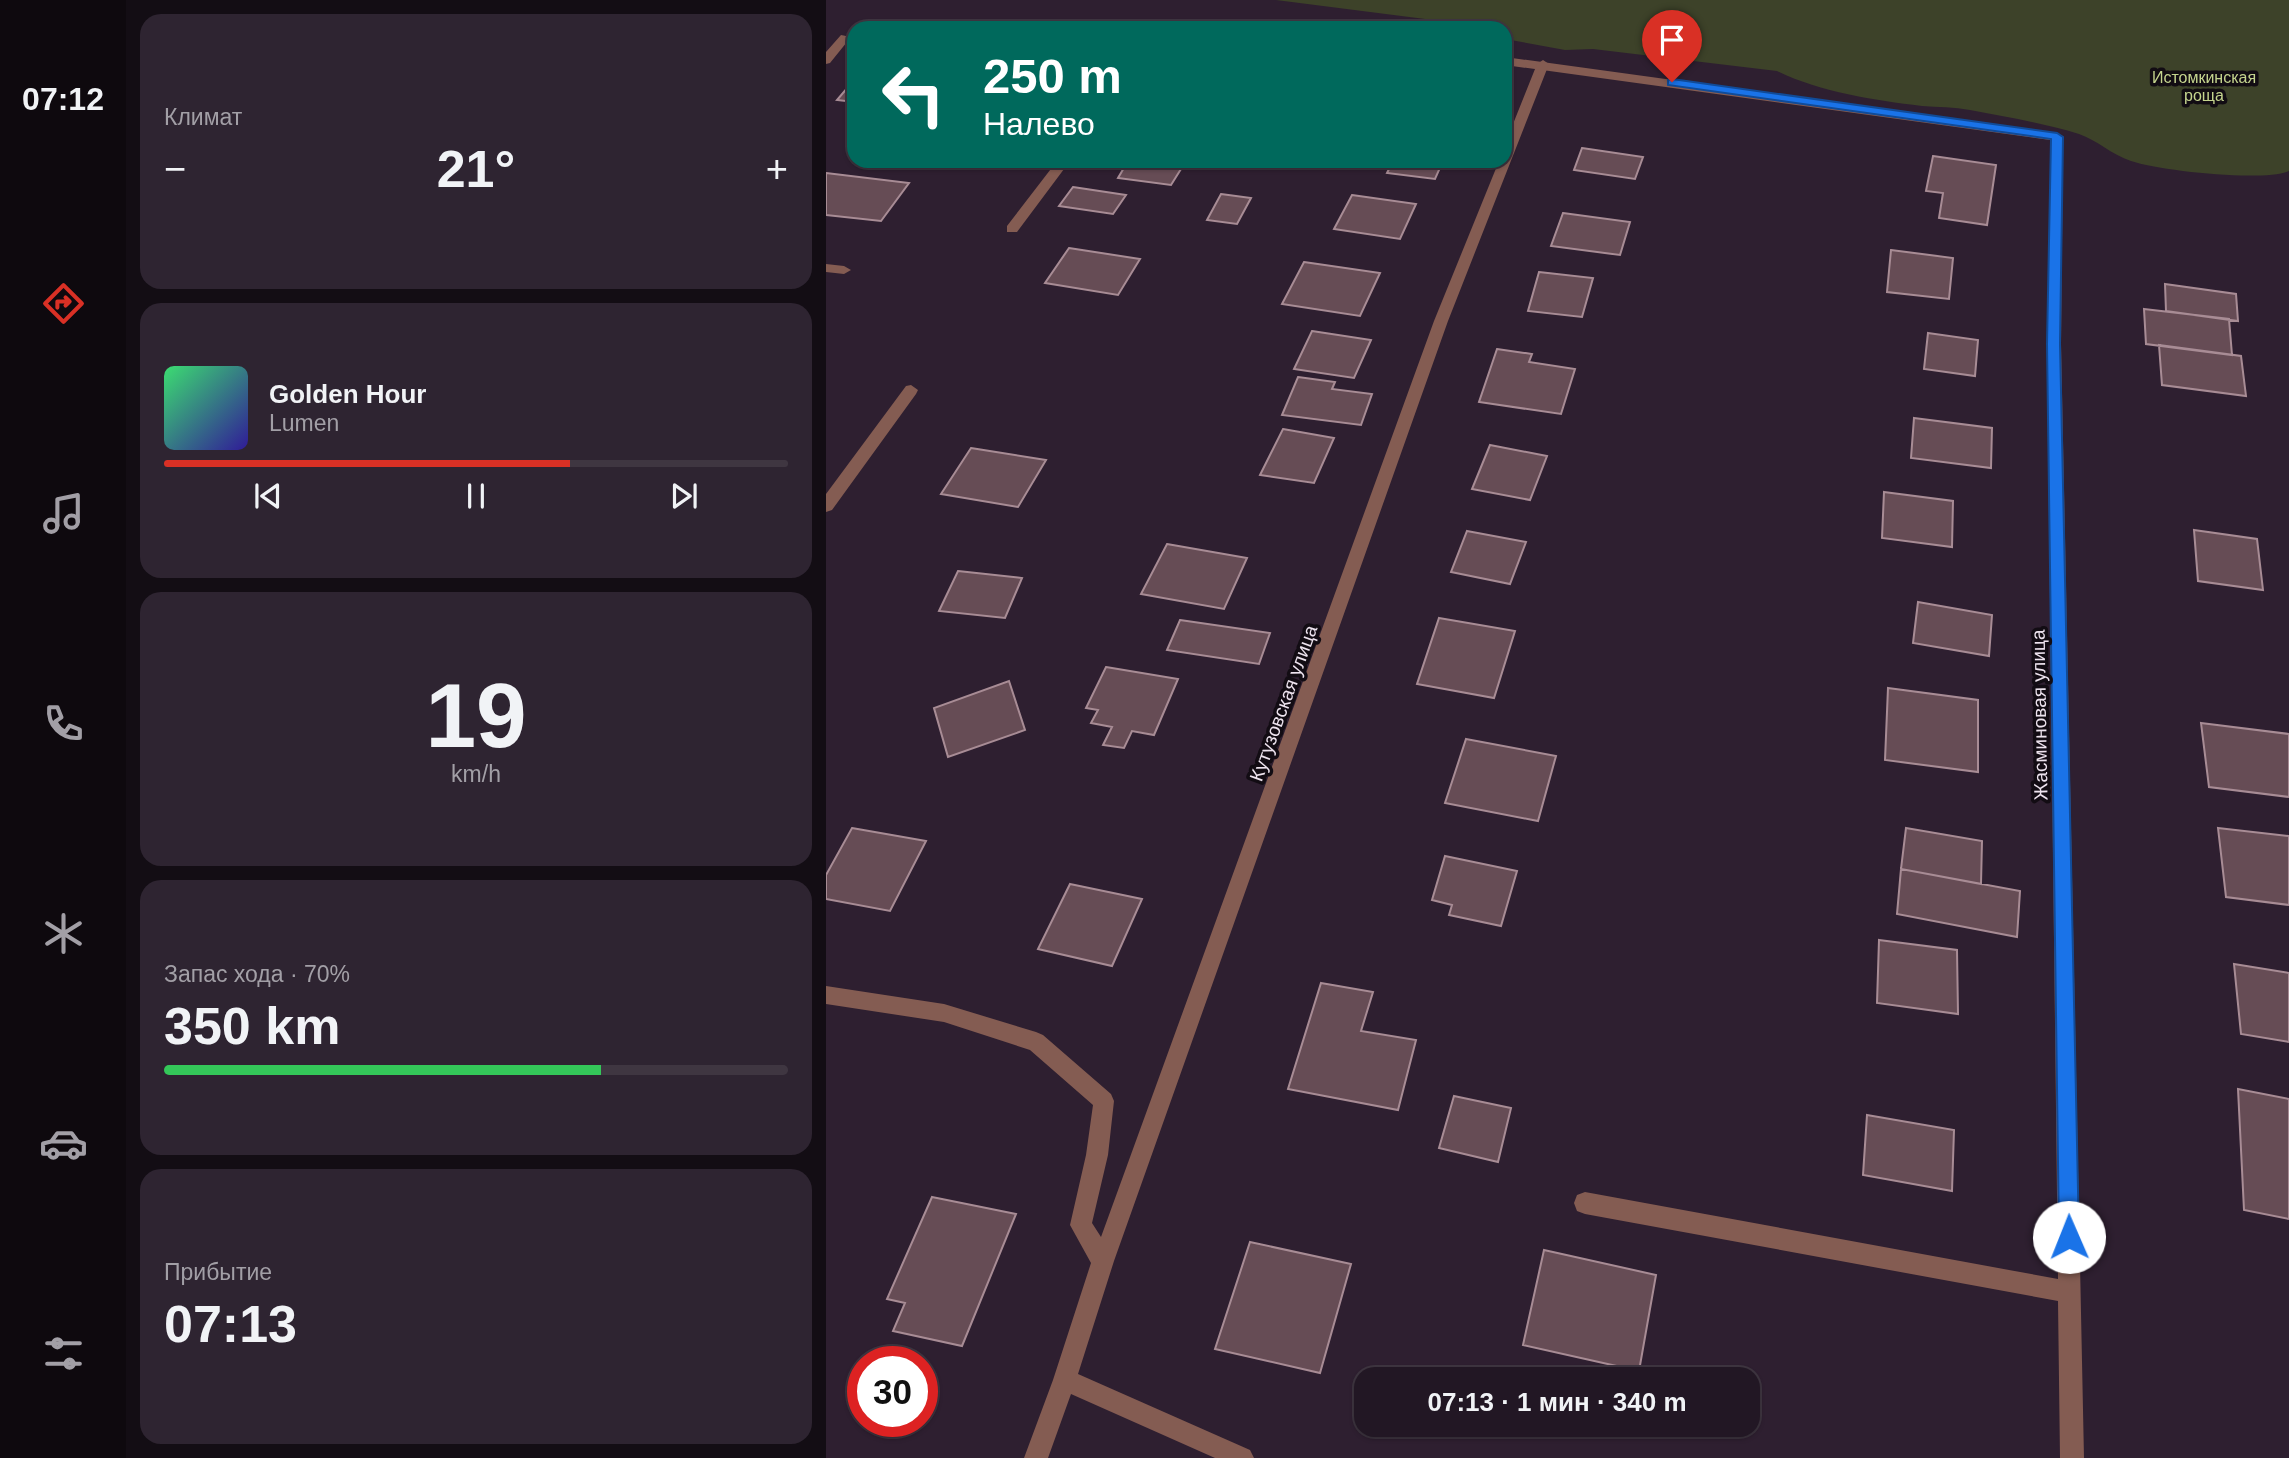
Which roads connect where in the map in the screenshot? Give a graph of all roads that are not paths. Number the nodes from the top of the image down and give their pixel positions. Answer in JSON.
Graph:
{"nodes":[{"id":1,"x":826,"y":37,"type":"edge"},
{"id":2,"x":847,"y":37,"type":"edge"},
{"id":3,"x":847,"y":40,"type":"edge"},
{"id":4,"x":826,"y":60,"type":"edge"},
{"id":5,"x":1512,"y":62,"type":"edge"},
{"id":6,"x":1543,"y":64,"type":"junction"},
{"id":7,"x":1512,"y":142,"type":"edge"},
{"id":8,"x":1059,"y":168,"type":"edge"},
{"id":9,"x":1502,"y":168,"type":"edge"},
{"id":10,"x":1012,"y":229,"type":"dead end"},
{"id":11,"x":826,"y":268,"type":"edge"},
{"id":12,"x":844,"y":270,"type":"dead end"},
{"id":13,"x":911,"y":390,"type":"dead end"},
{"id":14,"x":826,"y":506,"type":"edge"},
{"id":15,"x":826,"y":995,"type":"edge"},
{"id":16,"x":1584,"y":1203,"type":"dead end"},
{"id":17,"x":1103,"y":1261,"type":"junction"},
{"id":18,"x":2070,"y":1292,"type":"junction"},
{"id":19,"x":1065,"y":1380,"type":"junction"},
{"id":20,"x":1035,"y":1458,"type":"edge"},
{"id":21,"x":1242,"y":1458,"type":"edge"},
{"id":22,"x":2072,"y":1458,"type":"edge"}],
"edges":[{"from":1,"to":2,"type":"street"},
{"from":3,"to":4,"type":"street"},
{"from":5,"to":6,"type":"street"},
{"from":6,"to":7,"type":"street","name":"Кутузовская улица"},
{"from":6,"to":18,"type":"street","name":"Жасминовая улица"},
{"from":8,"to":10,"type":"street"},
{"from":9,"to":17,"type":"street","name":"Кутузовская улица"},
{"from":11,"to":12,"type":"street"},
{"from":13,"to":14,"type":"street"},
{"from":15,"to":17,"type":"street"},
{"from":16,"to":18,"type":"street"},
{"from":17,"to":19,"type":"street","name":"Кутузовская улица"},
{"from":18,"to":22,"type":"street","name":"Жасминовая улица"},
{"from":19,"to":20,"type":"street","name":"Кутузовская улица"},
{"from":19,"to":21,"type":"street"}]}
